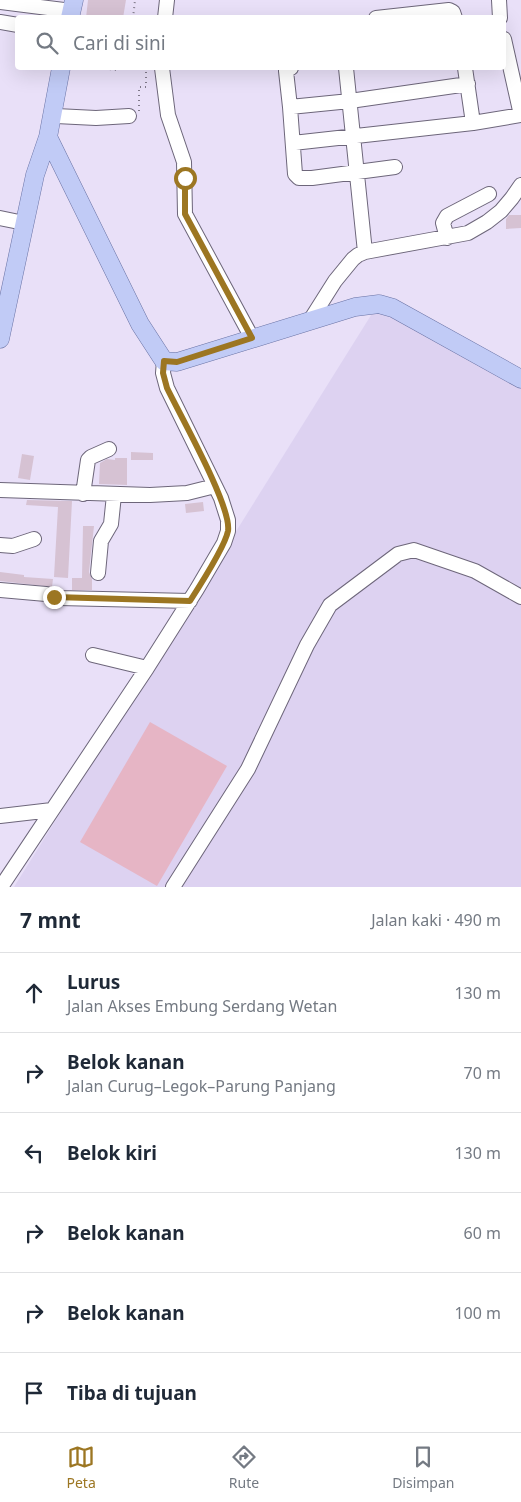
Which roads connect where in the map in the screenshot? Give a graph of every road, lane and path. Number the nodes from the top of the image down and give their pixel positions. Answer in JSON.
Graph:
{"nodes":[{"id":1,"x":135,"y":0,"type":"edge"},
{"id":2,"x":167,"y":0,"type":"edge"},
{"id":3,"x":499,"y":0,"type":"edge"},
{"id":4,"x":0,"y":2,"type":"edge"},
{"id":5,"x":72,"y":9,"type":"edge"},
{"id":6,"x":134,"y":15,"type":"edge"},
{"id":7,"x":165,"y":15,"type":"edge"},
{"id":8,"x":403,"y":15,"type":"edge"},
{"id":9,"x":454,"y":15,"type":"edge"},
{"id":10,"x":500,"y":15,"type":"edge"},
{"id":11,"x":0,"y":22,"type":"edge"},
{"id":12,"x":15,"y":24,"type":"edge"},
{"id":13,"x":506,"y":47,"type":"edge"},
{"id":14,"x":61,"y":70,"type":"edge"},
{"id":15,"x":146,"y":70,"type":"edge"},
{"id":16,"x":162,"y":70,"type":"edge"},
{"id":17,"x":288,"y":70,"type":"edge"},
{"id":18,"x":346,"y":70,"type":"edge"},
{"id":19,"x":465,"y":70,"type":"edge"},
{"id":20,"x":468,"y":84,"type":"junction"},
{"id":21,"x":519,"y":96,"type":"edge"},
{"id":22,"x":350,"y":101,"type":"junction"},
{"id":23,"x":290,"y":107,"type":"junction"},
{"id":24,"x":53,"y":112,"type":"junction"},
{"id":25,"x":521,"y":115,"type":"edge"},
{"id":26,"x":129,"y":116,"type":"joint"},
{"id":27,"x":473,"y":123,"type":"junction"},
{"id":28,"x":48,"y":136,"type":"junction"},
{"id":29,"x":353,"y":136,"type":"junction"},
{"id":30,"x":292,"y":143,"type":"junction"},
{"id":31,"x":395,"y":167,"type":"dead end"},
{"id":32,"x":357,"y":173,"type":"junction"},
{"id":33,"x":521,"y":185,"type":"edge"},
{"id":34,"x":489,"y":194,"type":"dead end"},
{"id":35,"x":0,"y":218,"type":"edge"},
{"id":36,"x":24,"y":223,"type":"junction"},
{"id":37,"x":448,"y":238,"type":"junction"},
{"id":38,"x":365,"y":252,"type":"junction"},
{"id":39,"x":312,"y":319,"type":"junction"},
{"id":40,"x":252,"y":338,"type":"junction"},
{"id":41,"x":0,"y":339,"type":"edge"},
{"id":42,"x":164,"y":361,"type":"junction"},
{"id":43,"x":521,"y":379,"type":"edge"},
{"id":44,"x":109,"y":449,"type":"dead end"},
{"id":45,"x":216,"y":486,"type":"junction"},
{"id":46,"x":0,"y":490,"type":"edge"},
{"id":47,"x":83,"y":494,"type":"junction"},
{"id":48,"x":114,"y":495,"type":"junction"},
{"id":49,"x":34,"y":539,"type":"dead end"},
{"id":50,"x":0,"y":545,"type":"edge"},
{"id":51,"x":98,"y":572,"type":"dead end"},
{"id":52,"x":0,"y":590,"type":"edge"},
{"id":53,"x":521,"y":597,"type":"edge"},
{"id":54,"x":190,"y":601,"type":"junction"},
{"id":55,"x":93,"y":655,"type":"dead end"},
{"id":56,"x":147,"y":668,"type":"junction"},
{"id":57,"x":52,"y":810,"type":"junction"},
{"id":58,"x":0,"y":816,"type":"edge"},
{"id":59,"x":1,"y":887,"type":"edge"},
{"id":60,"x":173,"y":887,"type":"edge"}],
"edges":[{"from":1,"to":6,"type":"path"},
{"from":2,"to":7,"type":"street"},
{"from":3,"to":10,"type":"street"},
{"from":4,"to":5,"type":"street"},
{"from":8,"to":9,"type":"street"},
{"from":11,"to":12,"type":"street"},
{"from":13,"to":21,"type":"street"},
{"from":14,"to":24,"type":"main road"},
{"from":15,"to":26,"type":"path"},
{"from":16,"to":40,"type":"street"},
{"from":17,"to":23,"type":"street"},
{"from":18,"to":22,"type":"street"},
{"from":19,"to":20,"type":"street"},
{"from":20,"to":22,"type":"street"},
{"from":20,"to":27,"type":"street"},
{"from":21,"to":25,"type":"street"},
{"from":22,"to":23,"type":"street"},
{"from":22,"to":29,"type":"street"},
{"from":23,"to":30,"type":"street"},
{"from":24,"to":26,"type":"street"},
{"from":24,"to":28,"type":"main road"},
{"from":25,"to":27,"type":"street"},
{"from":27,"to":29,"type":"street"},
{"from":28,"to":36,"type":"main road"},
{"from":28,"to":42,"type":"main road"},
{"from":29,"to":30,"type":"street"},
{"from":29,"to":32,"type":"street"},
{"from":30,"to":32,"type":"street"},
{"from":31,"to":32,"type":"street"},
{"from":32,"to":38,"type":"street"},
{"from":33,"to":37,"type":"street"},
{"from":34,"to":37,"type":"street"},
{"from":35,"to":36,"type":"street"},
{"from":36,"to":41,"type":"main road"},
{"from":37,"to":38,"type":"street"},
{"from":38,"to":39,"type":"street"},
{"from":39,"to":40,"type":"main road"},
{"from":39,"to":43,"type":"main road"},
{"from":40,"to":42,"type":"main road"},
{"from":42,"to":45,"type":"street"},
{"from":44,"to":47,"type":"street"},
{"from":45,"to":48,"type":"street"},
{"from":45,"to":54,"type":"street"},
{"from":46,"to":47,"type":"street"},
{"from":47,"to":48,"type":"street"},
{"from":48,"to":51,"type":"street"},
{"from":49,"to":50,"type":"street"},
{"from":52,"to":54,"type":"street"},
{"from":53,"to":60,"type":"street"},
{"from":54,"to":56,"type":"street"},
{"from":55,"to":56,"type":"street"},
{"from":56,"to":57,"type":"street"},
{"from":57,"to":58,"type":"street"},
{"from":57,"to":59,"type":"street"}]}
